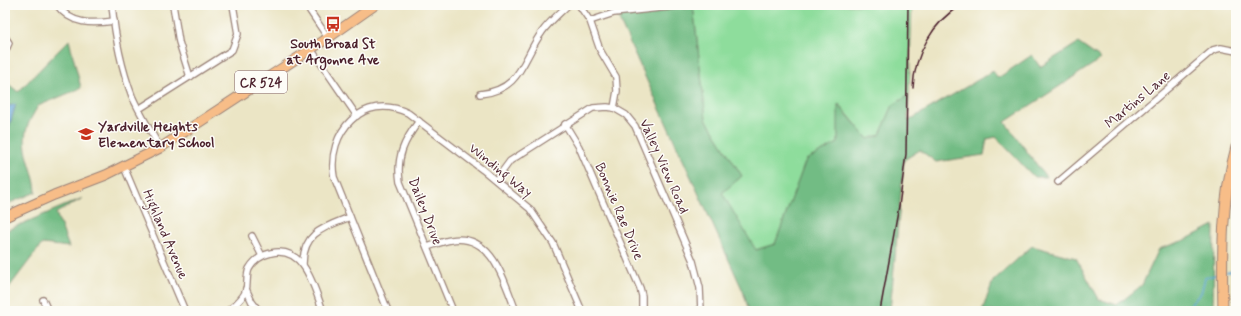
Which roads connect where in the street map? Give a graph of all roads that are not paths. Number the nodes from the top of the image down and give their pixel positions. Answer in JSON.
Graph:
{"nodes":[{"id":1,"x":57,"y":5,"type":"edge"},
{"id":2,"x":112,"y":5,"type":"edge"},
{"id":3,"x":173,"y":5,"type":"edge"},
{"id":4,"x":233,"y":5,"type":"edge"},
{"id":5,"x":306,"y":5,"type":"edge"},
{"id":6,"x":375,"y":5,"type":"edge"},
{"id":7,"x":568,"y":5,"type":"edge"},
{"id":8,"x":579,"y":5,"type":"edge"},
{"id":9,"x":688,"y":5,"type":"edge"},
{"id":10,"x":114,"y":21,"type":"junction"},
{"id":11,"x":590,"y":21,"type":"junction"},
{"id":12,"x":5,"y":37,"type":"edge"},
{"id":13,"x":328,"y":38,"type":"junction"},
{"id":14,"x":311,"y":49,"type":"junction"},
{"id":15,"x":1236,"y":51,"type":"edge"},
{"id":16,"x":5,"y":52,"type":"edge"},
{"id":17,"x":190,"y":77,"type":"junction"},
{"id":18,"x":480,"y":94,"type":"dead end"},
{"id":19,"x":614,"y":108,"type":"junction"},
{"id":20,"x":139,"y":109,"type":"junction"},
{"id":21,"x":357,"y":116,"type":"junction"},
{"id":22,"x":419,"y":121,"type":"junction"},
{"id":23,"x":566,"y":124,"type":"junction"},
{"id":24,"x":1236,"y":146,"type":"edge"},
{"id":25,"x":160,"y":148,"type":"junction"},
{"id":26,"x":124,"y":167,"type":"junction"},
{"id":27,"x":496,"y":180,"type":"junction"},
{"id":28,"x":1058,"y":182,"type":"dead end"},
{"id":29,"x":5,"y":217,"type":"edge"},
{"id":30,"x":350,"y":217,"type":"junction"},
{"id":31,"x":252,"y":236,"type":"dead end"},
{"id":32,"x":427,"y":247,"type":"junction"},
{"id":33,"x":262,"y":256,"type":"junction"},
{"id":34,"x":303,"y":264,"type":"junction"},
{"id":35,"x":246,"y":289,"type":"junction"},
{"id":36,"x":43,"y":300,"type":"dead end"},
{"id":37,"x":48,"y":311,"type":"edge"},
{"id":38,"x":185,"y":311,"type":"edge"},
{"id":39,"x":228,"y":311,"type":"edge"},
{"id":40,"x":259,"y":311,"type":"edge"},
{"id":41,"x":323,"y":311,"type":"edge"},
{"id":42,"x":388,"y":311,"type":"edge"},
{"id":43,"x":452,"y":311,"type":"edge"},
{"id":44,"x":516,"y":311,"type":"edge"},
{"id":45,"x":582,"y":311,"type":"edge"},
{"id":46,"x":642,"y":311,"type":"edge"},
{"id":47,"x":701,"y":311,"type":"edge"},
{"id":48,"x":1223,"y":311,"type":"edge"}],
"edges":[{"from":1,"to":10,"type":"street"},
{"from":2,"to":10,"type":"street"},
{"from":3,"to":17,"type":"street"},
{"from":4,"to":17,"type":"street"},
{"from":5,"to":13,"type":"street"},
{"from":6,"to":13,"type":"main road","number":"CR 524"},
{"from":7,"to":18,"type":"street"},
{"from":8,"to":11,"type":"street"},
{"from":9,"to":11,"type":"street"},
{"from":10,"to":20,"type":"street"},
{"from":11,"to":19,"type":"street"},
{"from":12,"to":16,"type":"street"},
{"from":13,"to":14,"type":"main road","number":"CR 524"},
{"from":14,"to":21,"type":"street"},
{"from":14,"to":25,"type":"main road","number":"CR 524"},
{"from":15,"to":28,"type":"street","name":"Martins Lane"},
{"from":17,"to":20,"type":"street"},
{"from":19,"to":23,"type":"street"},
{"from":19,"to":47,"type":"street","name":"Valley View Road"},
{"from":20,"to":25,"type":"street"},
{"from":21,"to":22,"type":"street","name":"Winding Way"},
{"from":21,"to":30,"type":"street","name":"Winding Way"},
{"from":22,"to":27,"type":"street","name":"Winding Way"},
{"from":22,"to":32,"type":"street","name":"Dailey Drive"},
{"from":23,"to":27,"type":"street"},
{"from":23,"to":46,"type":"street","name":"Bonnie Rae Drive"},
{"from":24,"to":48,"type":"main road"},
{"from":25,"to":26,"type":"main road","number":"CR 524"},
{"from":26,"to":29,"type":"main road","number":"CR 524"},
{"from":26,"to":38,"type":"street","name":"Highland Avenue"},
{"from":27,"to":45,"type":"street","name":"Winding Way"},
{"from":30,"to":34,"type":"street"},
{"from":30,"to":42,"type":"street","name":"Winding Way"},
{"from":31,"to":33,"type":"street"},
{"from":32,"to":43,"type":"street","name":"Dailey Drive"},
{"from":32,"to":44,"type":"street"},
{"from":33,"to":34,"type":"street"},
{"from":33,"to":35,"type":"street"},
{"from":34,"to":41,"type":"street"},
{"from":35,"to":39,"type":"street"},
{"from":35,"to":40,"type":"street"},
{"from":36,"to":37,"type":"street"}]}
